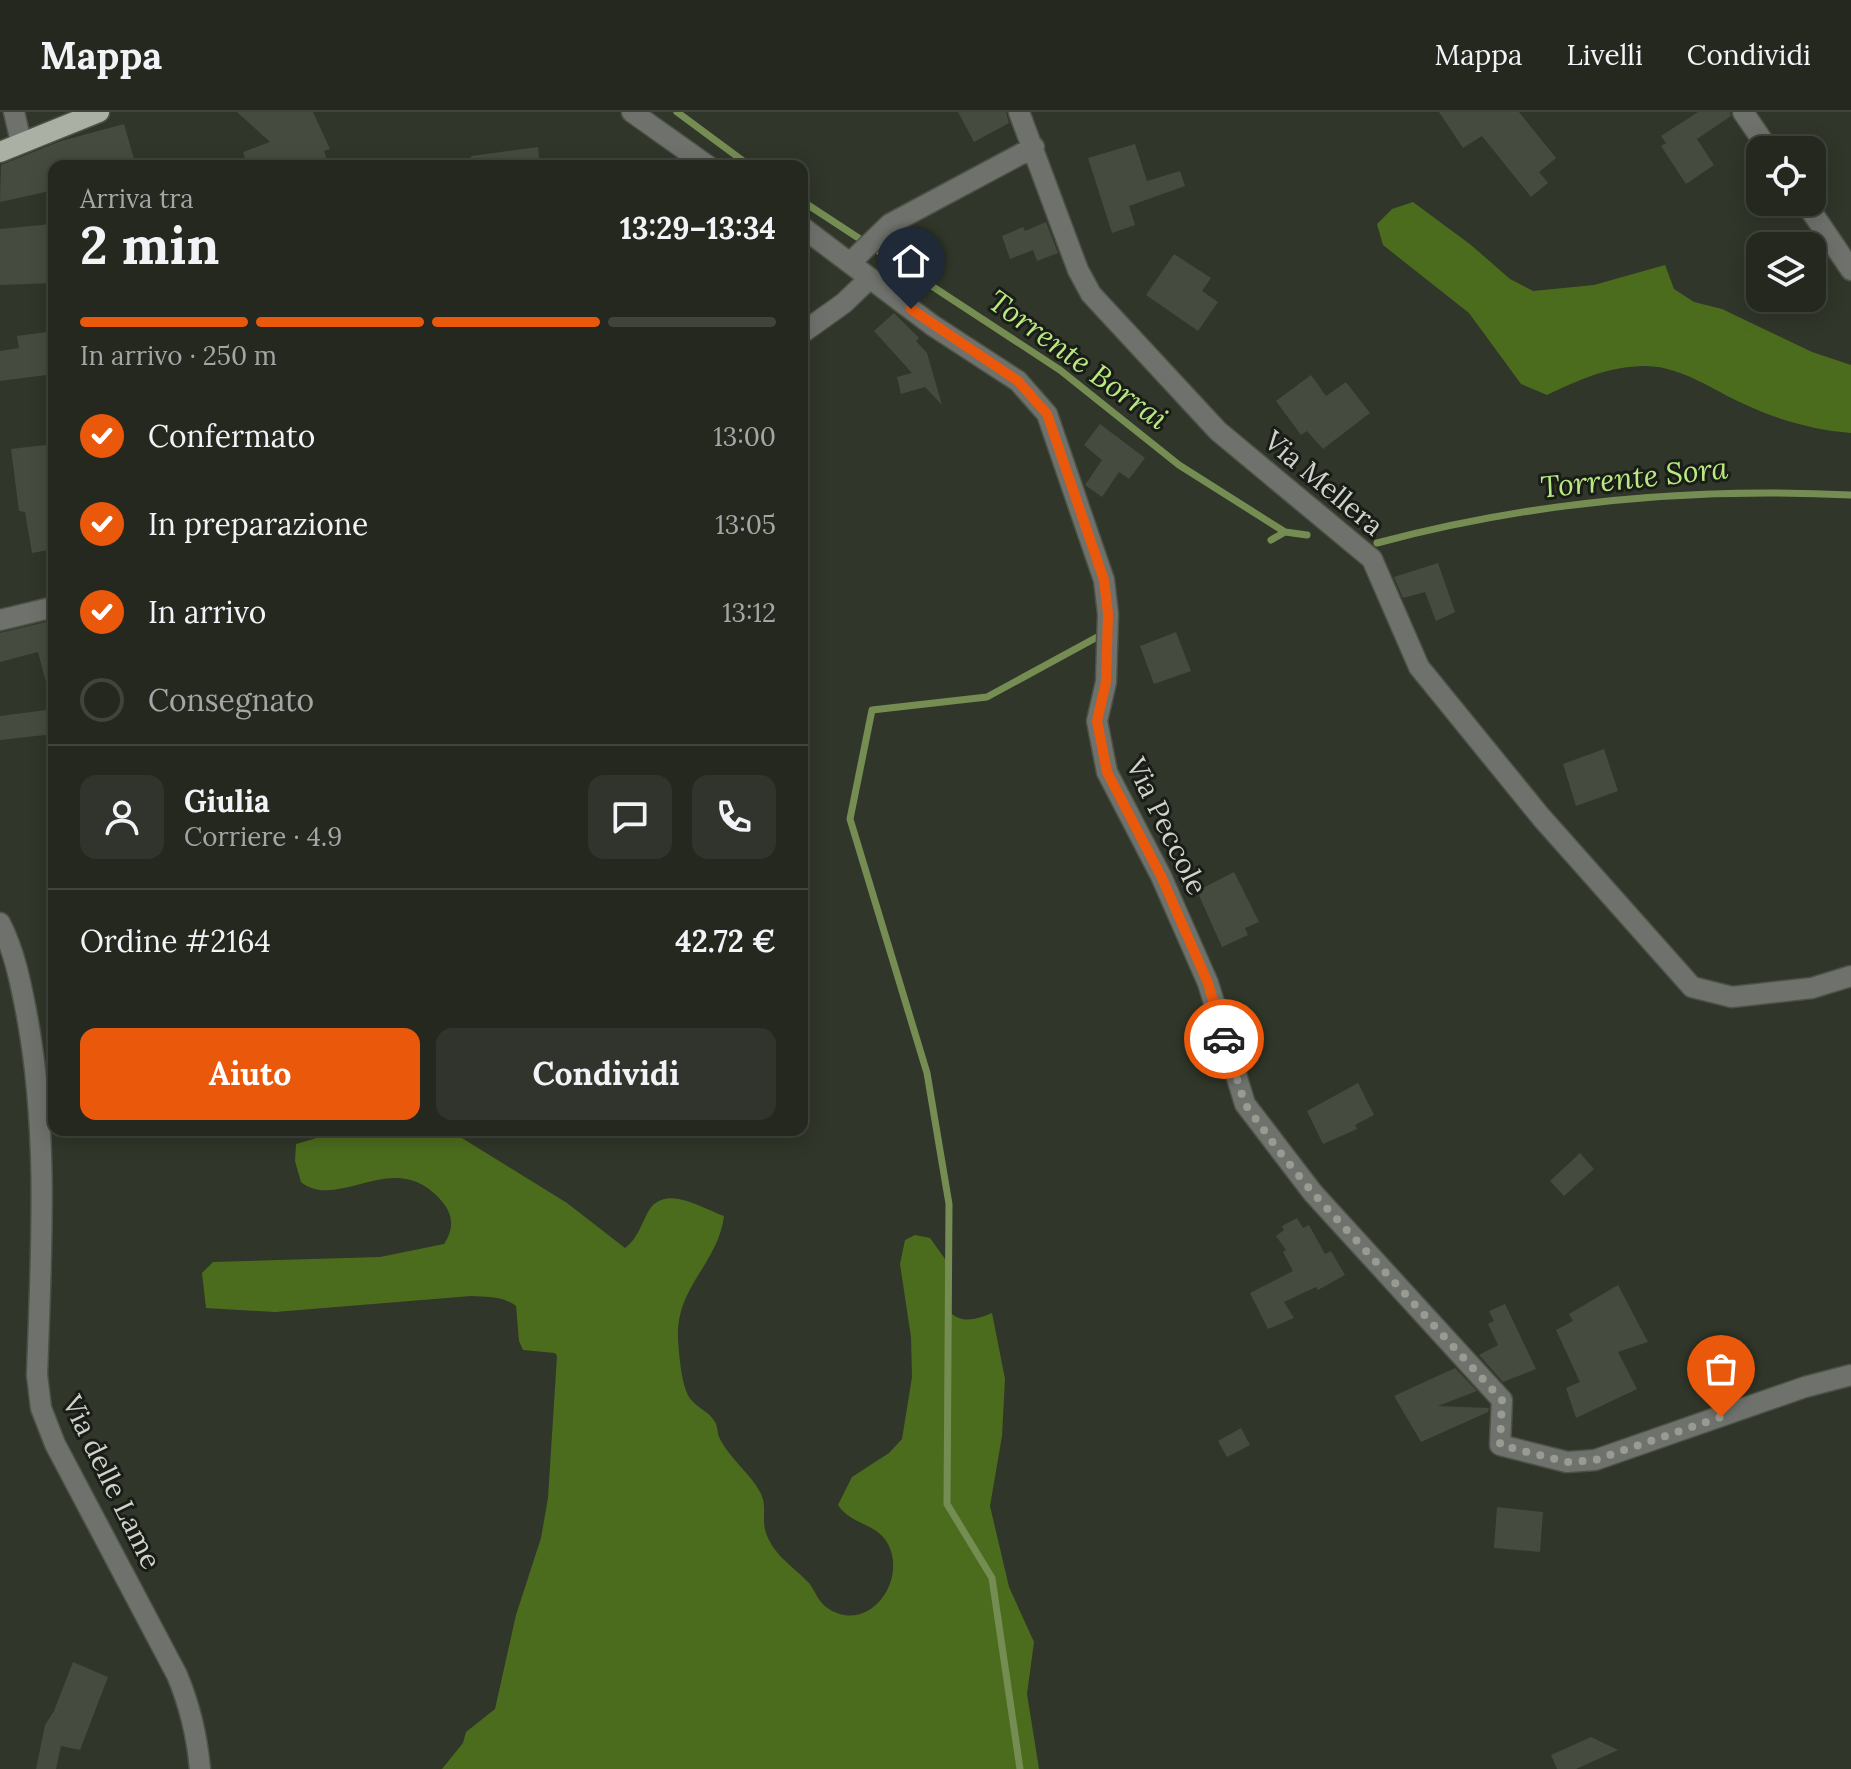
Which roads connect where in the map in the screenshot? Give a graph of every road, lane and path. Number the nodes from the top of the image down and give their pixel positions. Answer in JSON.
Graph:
{"nodes":[{"id":1,"x":14,"y":112,"type":"edge"},
{"id":2,"x":99,"y":112,"type":"edge"},
{"id":3,"x":632,"y":112,"type":"edge"},
{"id":4,"x":1019,"y":112,"type":"edge"},
{"id":5,"x":1743,"y":112,"type":"edge"},
{"id":6,"x":1759,"y":136,"type":"edge"},
{"id":7,"x":21,"y":142,"type":"junction"},
{"id":8,"x":1034,"y":147,"type":"junction"},
{"id":9,"x":0,"y":152,"type":"edge"},
{"id":10,"x":682,"y":157,"type":"edge"},
{"id":11,"x":1814,"y":216,"type":"edge"},
{"id":12,"x":808,"y":230,"type":"edge"},
{"id":13,"x":856,"y":255,"type":"junction"},
{"id":14,"x":1851,"y":270,"type":"edge"},
{"id":15,"x":870,"y":278,"type":"junction"},
{"id":16,"x":808,"y":329,"type":"edge"},
{"id":17,"x":48,"y":608,"type":"edge"},
{"id":18,"x":0,"y":620,"type":"edge"},
{"id":19,"x":0,"y":923,"type":"edge"},
{"id":20,"x":1851,"y":976,"type":"edge"},
{"id":21,"x":1851,"y":1375,"type":"edge"},
{"id":22,"x":200,"y":1769,"type":"edge"}],
"edges":[{"from":1,"to":7,"type":"street"},
{"from":2,"to":7,"type":"main road"},
{"from":3,"to":10,"type":"street"},
{"from":4,"to":8,"type":"street","name":"Via Mellera"},
{"from":5,"to":6,"type":"street"},
{"from":7,"to":9,"type":"main road"},
{"from":8,"to":13,"type":"street"},
{"from":8,"to":20,"type":"street","name":"Via Mellera"},
{"from":11,"to":14,"type":"street"},
{"from":12,"to":13,"type":"street","name":"Via Peccole"},
{"from":13,"to":15,"type":"street","name":"Via Peccole"},
{"from":15,"to":16,"type":"street"},
{"from":15,"to":21,"type":"street","name":"Via Peccole"},
{"from":17,"to":18,"type":"street"},
{"from":19,"to":22,"type":"street","name":"Via delle Lame"}]}
